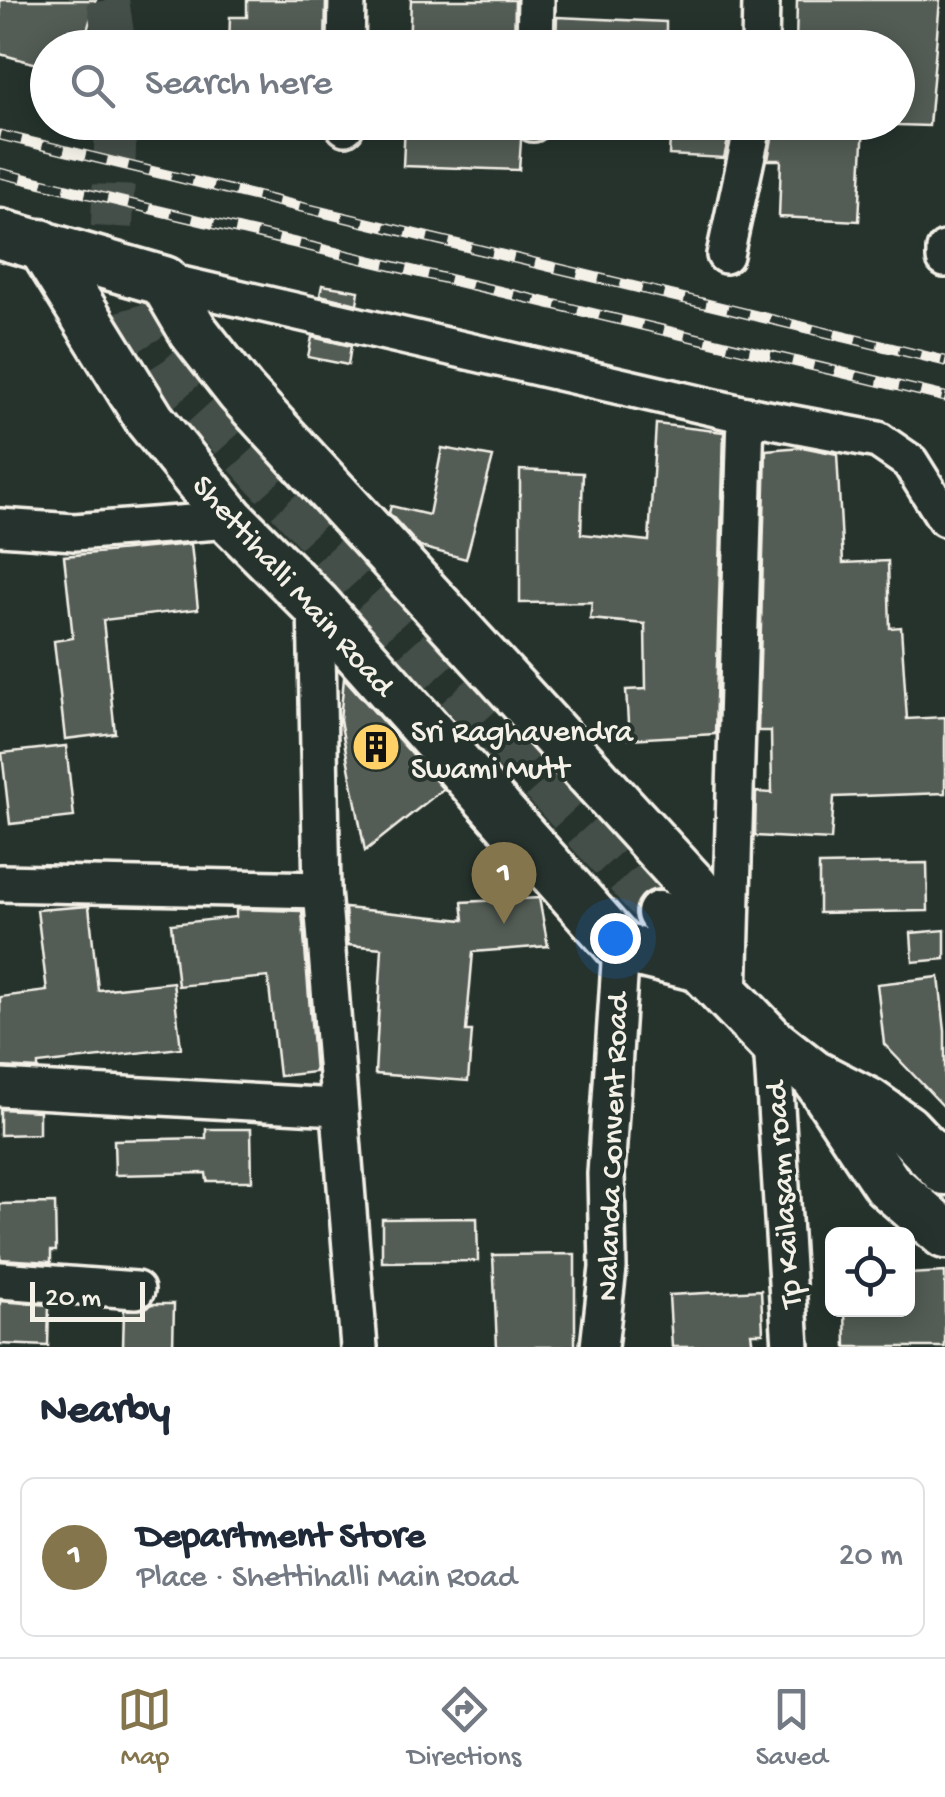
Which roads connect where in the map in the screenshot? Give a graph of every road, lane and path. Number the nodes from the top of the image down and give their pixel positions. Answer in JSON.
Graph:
{"nodes":[{"id":1,"x":347,"y":0,"type":"edge"},
{"id":2,"x":536,"y":0,"type":"edge"},
{"id":3,"x":761,"y":0,"type":"edge"},
{"id":4,"x":346,"y":30,"type":"edge"},
{"id":5,"x":535,"y":30,"type":"edge"},
{"id":6,"x":760,"y":30,"type":"edge"},
{"id":7,"x":750,"y":140,"type":"edge"},
{"id":8,"x":20,"y":239,"type":"edge"},
{"id":9,"x":945,"y":250,"type":"edge"},
{"id":10,"x":725,"y":255,"type":"dead end"},
{"id":11,"x":944,"y":260,"type":"edge"},
{"id":12,"x":164,"y":281,"type":"junction"},
{"id":13,"x":746,"y":415,"type":"junction"},
{"id":14,"x":945,"y":518,"type":"edge"},
{"id":15,"x":231,"y":520,"type":"junction"},
{"id":16,"x":0,"y":527,"type":"edge"},
{"id":17,"x":316,"y":606,"type":"junction"},
{"id":18,"x":0,"y":882,"type":"edge"},
{"id":19,"x":322,"y":890,"type":"junction"},
{"id":20,"x":659,"y":913,"type":"tunnel mouth"},
{"id":21,"x":621,"y":948,"type":"junction"},
{"id":22,"x":714,"y":982,"type":"junction"},
{"id":23,"x":772,"y":1042,"type":"junction"},
{"id":24,"x":814,"y":1075,"type":"junction"},
{"id":25,"x":0,"y":1088,"type":"edge"},
{"id":26,"x":336,"y":1107,"type":"junction"},
{"id":27,"x":945,"y":1170,"type":"edge"},
{"id":28,"x":945,"y":1234,"type":"edge"},
{"id":29,"x":0,"y":1280,"type":"edge"},
{"id":30,"x":136,"y":1290,"type":"dead end"},
{"id":31,"x":359,"y":1347,"type":"edge"},
{"id":32,"x":598,"y":1347,"type":"edge"},
{"id":33,"x":792,"y":1347,"type":"edge"}],
"edges":[{"from":1,"to":4,"type":"street"},
{"from":2,"to":5,"type":"street"},
{"from":3,"to":6,"type":"street"},
{"from":7,"to":10,"type":"street"},
{"from":8,"to":12,"type":"main road"},
{"from":8,"to":15,"type":"main road","name":"Shettihalli Main Road"},
{"from":9,"to":11,"type":"street"},
{"from":12,"to":13,"type":"street"},
{"from":12,"to":22,"type":"main road"},
{"from":13,"to":14,"type":"street"},
{"from":13,"to":22,"type":"street"},
{"from":15,"to":16,"type":"street"},
{"from":15,"to":17,"type":"main road","name":"Shettihalli Main Road"},
{"from":17,"to":19,"type":"street"},
{"from":17,"to":21,"type":"main road","name":"Shettihalli Main Road"},
{"from":18,"to":19,"type":"street"},
{"from":19,"to":26,"type":"street"},
{"from":20,"to":22,"type":"street"},
{"from":21,"to":22,"type":"main road"},
{"from":21,"to":32,"type":"street","name":"Nalanda Convent Road"},
{"from":22,"to":23,"type":"main road"},
{"from":23,"to":24,"type":"main road"},
{"from":23,"to":33,"type":"street","name":"Tp Kailasam road"},
{"from":24,"to":27,"type":"main road"},
{"from":24,"to":28,"type":"main road"},
{"from":25,"to":26,"type":"street"},
{"from":26,"to":31,"type":"street"},
{"from":29,"to":30,"type":"street"}]}
